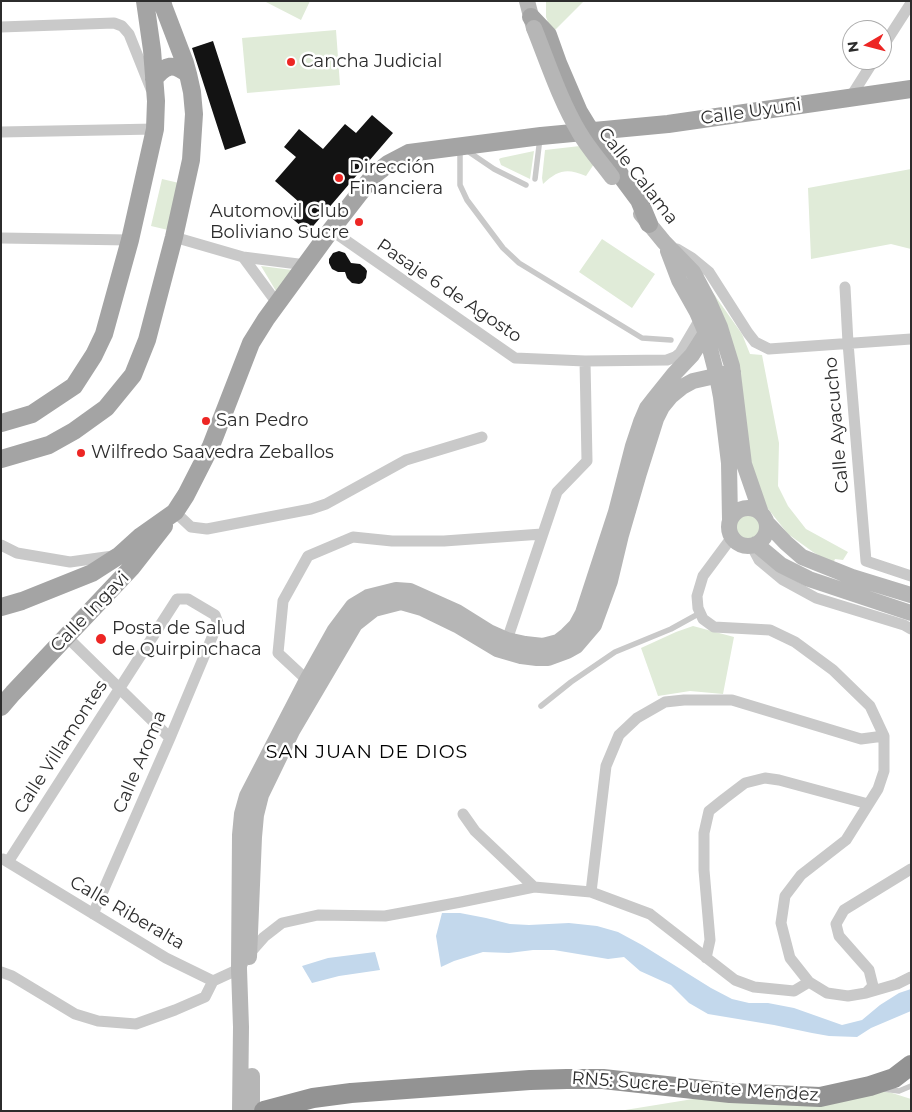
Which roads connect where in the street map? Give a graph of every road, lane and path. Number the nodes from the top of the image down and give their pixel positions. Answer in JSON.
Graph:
{"nodes":[{"id":1,"x":144,"y":1,"type":"edge"},
{"id":2,"x":162,"y":1,"type":"edge"},
{"id":3,"x":911,"y":3,"type":"edge"},
{"id":4,"x":529,"y":10,"type":"edge"},
{"id":5,"x":1,"y":27,"type":"edge"},
{"id":6,"x":171,"y":28,"type":"junction"},
{"id":7,"x":149,"y":32,"type":"junction"},
{"id":8,"x":892,"y":32,"type":"edge"},
{"id":9,"x":152,"y":64,"type":"junction"},
{"id":10,"x":868,"y":70,"type":"edge"},
{"id":11,"x":188,"y":74,"type":"junction"},
{"id":12,"x":911,"y":89,"type":"edge"},
{"id":13,"x":850,"y":98,"type":"junction"},
{"id":14,"x":156,"y":101,"type":"junction"},
{"id":15,"x":155,"y":129,"type":"junction"},
{"id":16,"x":591,"y":131,"type":"junction"},
{"id":17,"x":1,"y":132,"type":"edge"},
{"id":18,"x":549,"y":136,"type":"junction"},
{"id":19,"x":460,"y":146,"type":"junction"},
{"id":20,"x":535,"y":179,"type":"dead end"},
{"id":21,"x":526,"y":185,"type":"dead end"},
{"id":22,"x":649,"y":224,"type":"junction"},
{"id":23,"x":330,"y":230,"type":"junction"},
{"id":24,"x":174,"y":237,"type":"junction"},
{"id":25,"x":1,"y":238,"type":"edge"},
{"id":26,"x":130,"y":240,"type":"junction"},
{"id":27,"x":664,"y":242,"type":"junction"},
{"id":28,"x":243,"y":256,"type":"junction"},
{"id":29,"x":306,"y":265,"type":"junction"},
{"id":30,"x":845,"y":287,"type":"dead end"},
{"id":31,"x":277,"y":304,"type":"junction"},
{"id":32,"x":708,"y":324,"type":"junction"},
{"id":33,"x":911,"y":339,"type":"edge"},
{"id":34,"x":672,"y":340,"type":"dead end"},
{"id":35,"x":848,"y":343,"type":"junction"},
{"id":36,"x":585,"y":361,"type":"junction"},
{"id":37,"x":725,"y":374,"type":"junction"},
{"id":38,"x":1,"y":423,"type":"edge"},
{"id":39,"x":482,"y":437,"type":"dead end"},
{"id":40,"x":1,"y":459,"type":"edge"},
{"id":41,"x":175,"y":512,"type":"junction"},
{"id":42,"x":764,"y":518,"type":"junction"},
{"id":43,"x":730,"y":520,"type":"junction"},
{"id":44,"x":542,"y":534,"type":"junction"},
{"id":45,"x":732,"y":537,"type":"junction"},
{"id":46,"x":1,"y":545,"type":"edge"},
{"id":47,"x":753,"y":545,"type":"junction"},
{"id":48,"x":120,"y":555,"type":"junction"},
{"id":49,"x":911,"y":576,"type":"edge"},
{"id":50,"x":911,"y":595,"type":"edge"},
{"id":51,"x":177,"y":599,"type":"joint"},
{"id":52,"x":1,"y":607,"type":"edge"},
{"id":53,"x":700,"y":613,"type":"junction"},
{"id":54,"x":911,"y":613,"type":"edge"},
{"id":55,"x":911,"y":629,"type":"edge"},
{"id":56,"x":67,"y":637,"type":"junction"},
{"id":57,"x":506,"y":640,"type":"junction"},
{"id":58,"x":306,"y":680,"type":"junction"},
{"id":59,"x":120,"y":689,"type":"junction"},
{"id":60,"x":542,"y":706,"type":"dead end"},
{"id":61,"x":1,"y":707,"type":"edge"},
{"id":62,"x":884,"y":736,"type":"junction"},
{"id":63,"x":170,"y":738,"type":"junction"},
{"id":64,"x":868,"y":804,"type":"junction"},
{"id":65,"x":464,"y":814,"type":"dead end"},
{"id":66,"x":4,"y":860,"type":"edge"},
{"id":67,"x":911,"y":869,"type":"edge"},
{"id":68,"x":534,"y":887,"type":"junction"},
{"id":69,"x":591,"y":892,"type":"junction"},
{"id":70,"x":93,"y":914,"type":"junction"},
{"id":71,"x":249,"y":954,"type":"junction"},
{"id":72,"x":706,"y":958,"type":"junction"},
{"id":73,"x":239,"y":969,"type":"junction"},
{"id":74,"x":1,"y":972,"type":"edge"},
{"id":75,"x":911,"y":977,"type":"edge"},
{"id":76,"x":213,"y":981,"type":"junction"},
{"id":77,"x":809,"y":982,"type":"junction"},
{"id":78,"x":866,"y":993,"type":"junction"},
{"id":79,"x":911,"y":1065,"type":"edge"},
{"id":80,"x":870,"y":1086,"type":"junction"},
{"id":81,"x":911,"y":1086,"type":"edge"},
{"id":82,"x":240,"y":1111,"type":"edge"},
{"id":83,"x":252,"y":1111,"type":"edge"},
{"id":84,"x":264,"y":1111,"type":"edge"}],
"edges":[{"from":1,"to":7,"type":"main road"},
{"from":2,"to":6,"type":"main road"},
{"from":3,"to":8,"type":"street"},
{"from":4,"to":16,"type":"main road"},
{"from":4,"to":22,"type":"main road","name":"Calle Calama","bridge":true},
{"from":5,"to":9,"type":"street"},
{"from":6,"to":7,"type":"main road"},
{"from":6,"to":11,"type":"main road"},
{"from":7,"to":9,"type":"main road"},
{"from":9,"to":11,"type":"main road"},
{"from":9,"to":14,"type":"main road"},
{"from":9,"to":14,"type":"street"},
{"from":10,"to":13,"type":"street"},
{"from":11,"to":24,"type":"main road"},
{"from":12,"to":13,"type":"main road","name":"Calle Uyuni"},
{"from":13,"to":16,"type":"main road","name":"Calle Uyuni"},
{"from":14,"to":15,"type":"main road"},
{"from":15,"to":17,"type":"street"},
{"from":15,"to":26,"type":"main road"},
{"from":16,"to":18,"type":"main road","name":"Calle Uyuni"},
{"from":16,"to":22,"type":"main road"},
{"from":18,"to":19,"type":"main road","name":"Calle Uyuni"},
{"from":18,"to":20,"type":"lane"},
{"from":19,"to":21,"type":"lane"},
{"from":19,"to":23,"type":"main road","name":"Calle Uyuni"},
{"from":19,"to":34,"type":"lane"},
{"from":22,"to":27,"type":"main road","name":"Calle Calama"},
{"from":23,"to":29,"type":"main road","name":"Calle Ingavi"},
{"from":23,"to":36,"type":"street","name":"Pasaje 6 de Agosto"},
{"from":24,"to":28,"type":"street"},
{"from":24,"to":40,"type":"main road"},
{"from":25,"to":26,"type":"street"},
{"from":26,"to":38,"type":"main road"},
{"from":27,"to":32,"type":"main road"},
{"from":27,"to":35,"type":"street","name":"Calle Calama"},
{"from":28,"to":29,"type":"street"},
{"from":28,"to":31,"type":"street"},
{"from":29,"to":31,"type":"main road","name":"Calle Ingavi"},
{"from":30,"to":35,"type":"street","name":"Calle Ayacucho"},
{"from":31,"to":41,"type":"main road","name":"Calle Ingavi"},
{"from":32,"to":36,"type":"street","name":"Pasaje 6 de Agosto"},
{"from":32,"to":37,"type":"main road"},
{"from":32,"to":57,"type":"main road"},
{"from":33,"to":35,"type":"street","name":"Calle Calama"},
{"from":35,"to":49,"type":"street","name":"Calle Ayacucho"},
{"from":36,"to":44,"type":"street"},
{"from":37,"to":42,"type":"main road"},
{"from":37,"to":43,"type":"main road"},
{"from":37,"to":71,"type":"main road"},
{"from":39,"to":41,"type":"street"},
{"from":41,"to":48,"type":"main road"},
{"from":41,"to":56,"type":"main road","name":"Calle Ingavi"},
{"from":42,"to":43,"type":"main road"},
{"from":42,"to":47,"type":"main road"},
{"from":42,"to":50,"type":"main road"},
{"from":43,"to":45,"type":"main road"},
{"from":44,"to":57,"type":"street"},
{"from":44,"to":58,"type":"street"},
{"from":45,"to":47,"type":"main road"},
{"from":45,"to":53,"type":"street"},
{"from":46,"to":48,"type":"street"},
{"from":47,"to":54,"type":"main road"},
{"from":47,"to":55,"type":"street"},
{"from":48,"to":52,"type":"main road"},
{"from":51,"to":59,"type":"street","name":"Calle Villamontes"},
{"from":51,"to":63,"type":"street","name":"Calle Aroma"},
{"from":53,"to":60,"type":"lane"},
{"from":53,"to":62,"type":"street"},
{"from":56,"to":59,"type":"street"},
{"from":56,"to":61,"type":"main road","name":"Calle Ingavi"},
{"from":57,"to":58,"type":"main road"},
{"from":58,"to":73,"type":"main road"},
{"from":59,"to":63,"type":"street"},
{"from":59,"to":66,"type":"street","name":"Calle Villamontes"},
{"from":62,"to":64,"type":"street"},
{"from":62,"to":69,"type":"street"},
{"from":63,"to":70,"type":"street","name":"Calle Aroma"},
{"from":64,"to":72,"type":"street"},
{"from":64,"to":77,"type":"street"},
{"from":65,"to":68,"type":"street"},
{"from":66,"to":70,"type":"street","name":"Calle Riberalta"},
{"from":67,"to":78,"type":"street"},
{"from":68,"to":69,"type":"street"},
{"from":68,"to":71,"type":"street"},
{"from":69,"to":72,"type":"street"},
{"from":70,"to":76,"type":"street","name":"Calle Riberalta"},
{"from":71,"to":73,"type":"street"},
{"from":71,"to":83,"type":"main road"},
{"from":72,"to":77,"type":"street"},
{"from":73,"to":76,"type":"street"},
{"from":73,"to":82,"type":"main road"},
{"from":74,"to":76,"type":"street"},
{"from":75,"to":78,"type":"street"},
{"from":77,"to":78,"type":"street"},
{"from":79,"to":80,"type":"highway","name":"RN5: Sucre-Puente Mendez"},
{"from":80,"to":81,"type":"lane"},
{"from":80,"to":84,"type":"highway","name":"RN5: Sucre-Puente Mendez"}]}
